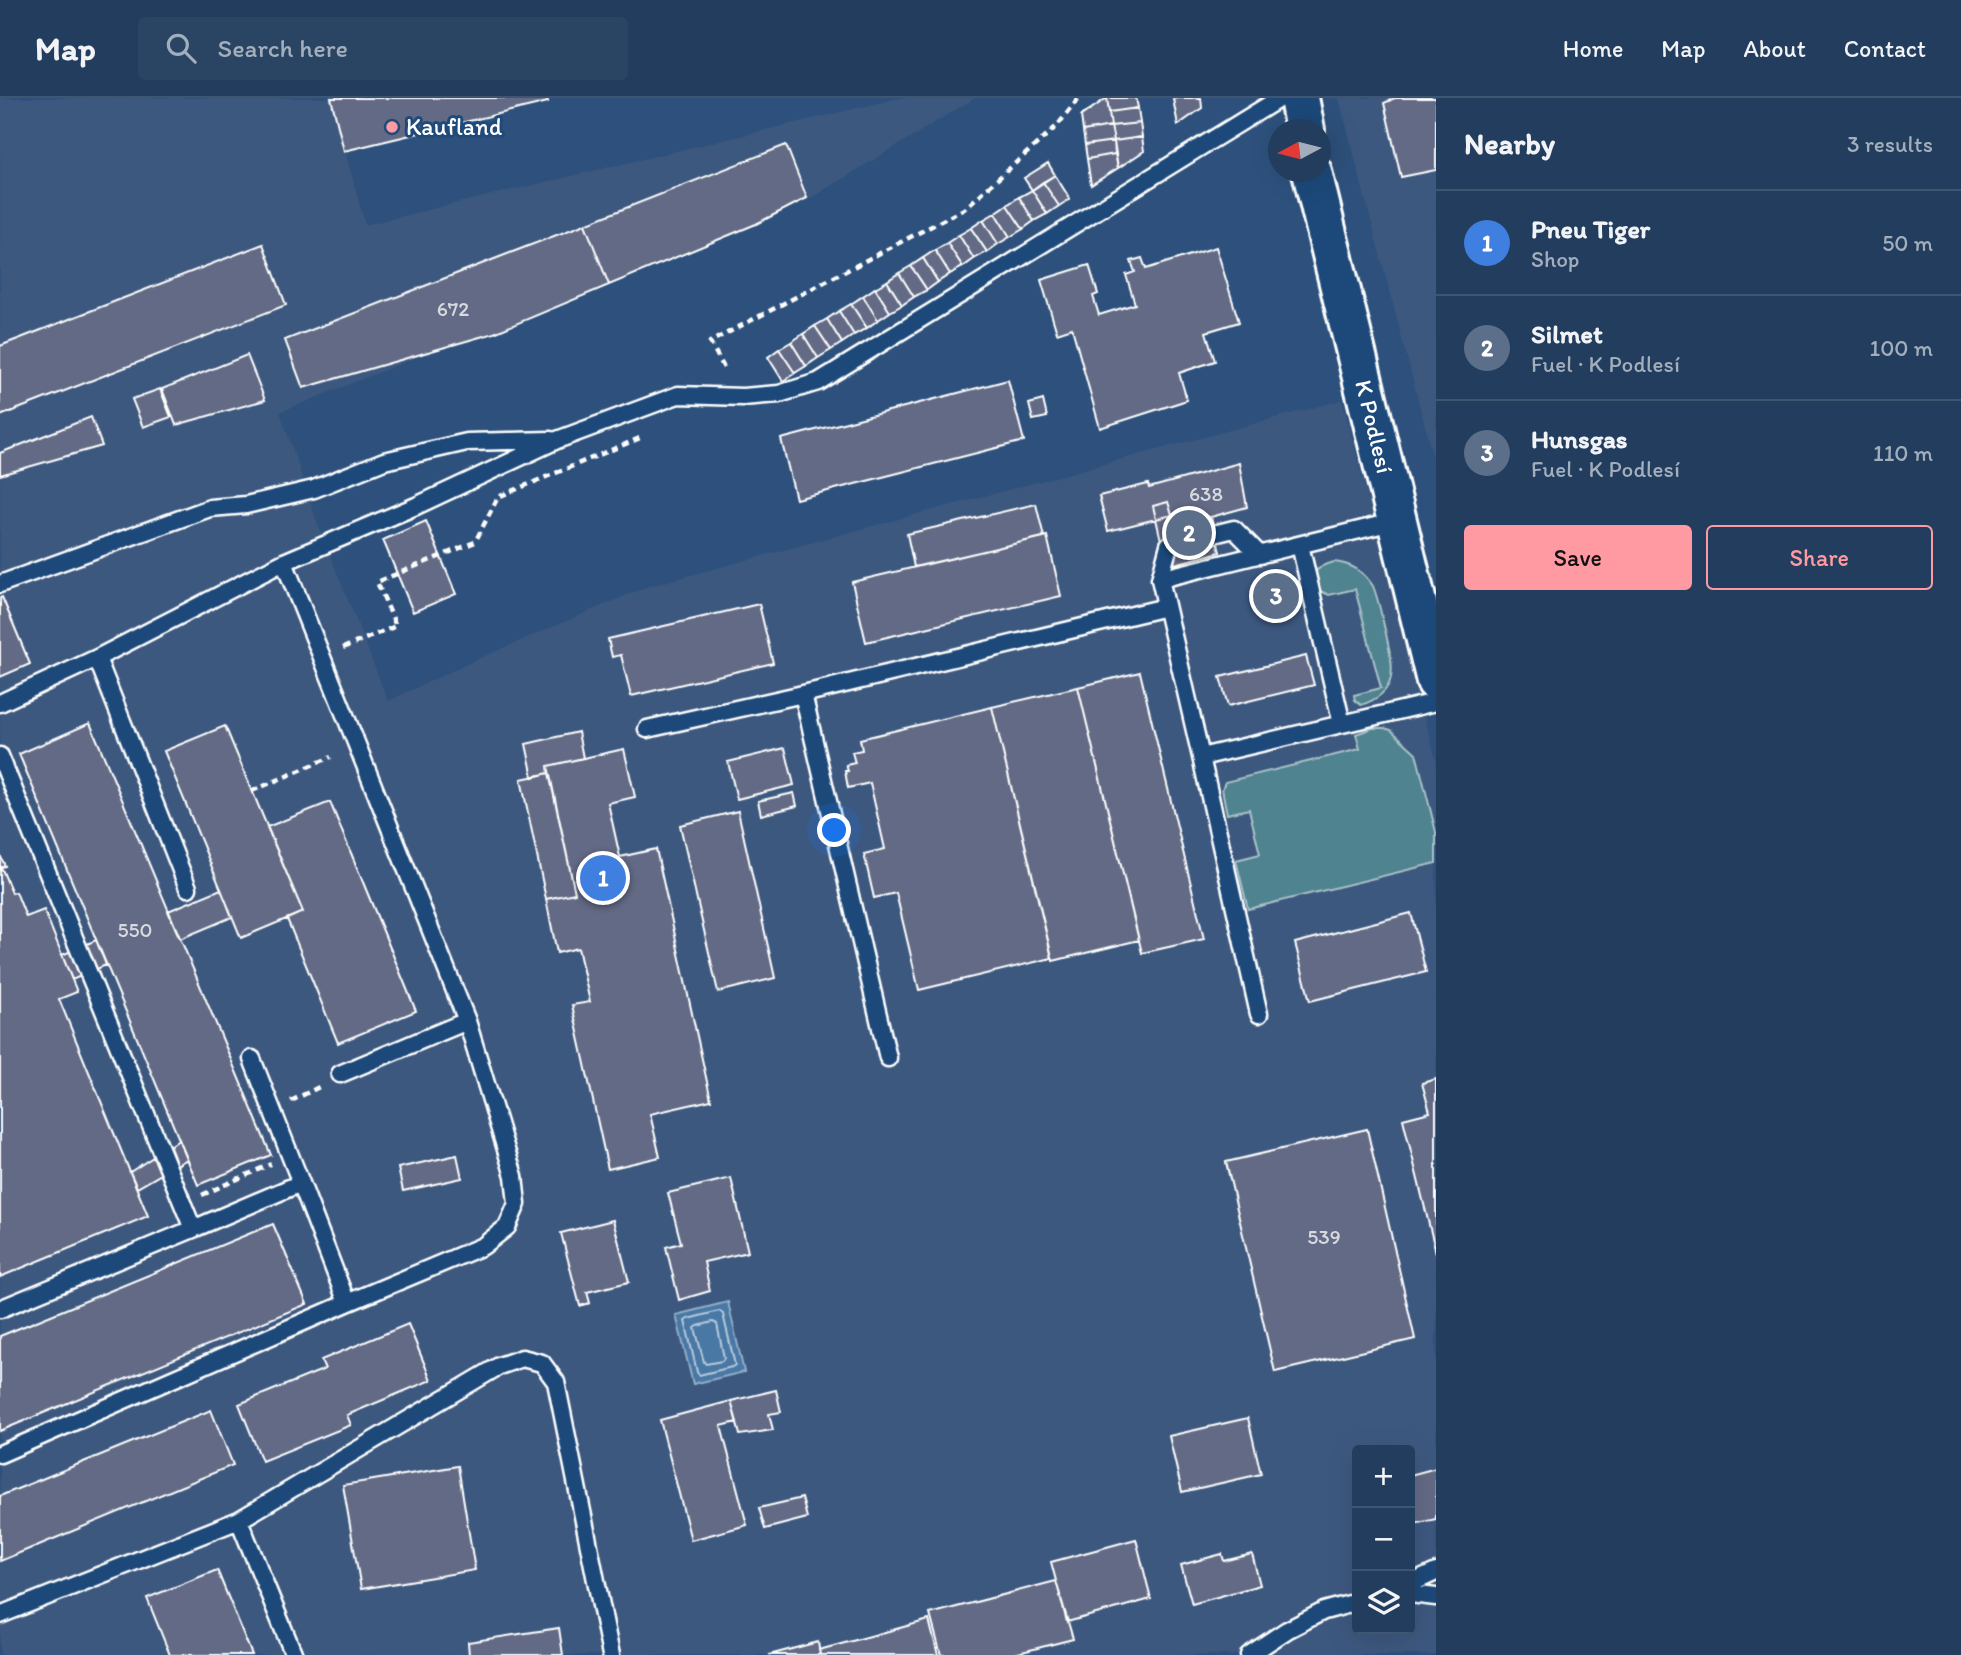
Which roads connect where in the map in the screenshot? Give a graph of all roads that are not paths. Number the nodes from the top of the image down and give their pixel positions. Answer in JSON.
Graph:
{"nodes":[{"id":1,"x":1280,"y":98,"type":"edge"},
{"id":2,"x":1299,"y":98,"type":"edge"},
{"id":3,"x":1303,"y":119,"type":"edge"},
{"id":4,"x":1314,"y":182,"type":"edge"},
{"id":5,"x":557,"y":440,"type":"junction"},
{"id":6,"x":1396,"y":520,"type":"junction"},
{"id":7,"x":1300,"y":545,"type":"junction"},
{"id":8,"x":1260,"y":555,"type":"junction"},
{"id":9,"x":284,"y":562,"type":"junction"},
{"id":10,"x":1160,"y":579,"type":"junction"},
{"id":11,"x":0,"y":584,"type":"edge"},
{"id":12,"x":1166,"y":607,"type":"junction"},
{"id":13,"x":97,"y":658,"type":"junction"},
{"id":14,"x":1436,"y":681,"type":"edge"},
{"id":15,"x":803,"y":694,"type":"junction"},
{"id":16,"x":1436,"y":702,"type":"edge"},
{"id":17,"x":0,"y":703,"type":"edge"},
{"id":18,"x":1342,"y":724,"type":"junction"},
{"id":19,"x":647,"y":729,"type":"dead end"},
{"id":20,"x":0,"y":756,"type":"edge"},
{"id":21,"x":1201,"y":757,"type":"junction"},
{"id":22,"x":188,"y":888,"type":"dead end"},
{"id":23,"x":1259,"y":1014,"type":"dead end"},
{"id":24,"x":467,"y":1021,"type":"junction"},
{"id":25,"x":888,"y":1058,"type":"dead end"},
{"id":26,"x":252,"y":1059,"type":"dead end"},
{"id":27,"x":340,"y":1074,"type":"dead end"},
{"id":28,"x":301,"y":1183,"type":"junction"},
{"id":29,"x":193,"y":1229,"type":"junction"},
{"id":30,"x":347,"y":1303,"type":"junction"},
{"id":31,"x":0,"y":1309,"type":"edge"},
{"id":32,"x":0,"y":1454,"type":"edge"},
{"id":33,"x":239,"y":1520,"type":"junction"},
{"id":34,"x":1436,"y":1572,"type":"edge"},
{"id":35,"x":1415,"y":1582,"type":"edge"},
{"id":36,"x":1415,"y":1595,"type":"edge"},
{"id":37,"x":1436,"y":1597,"type":"edge"},
{"id":38,"x":1352,"y":1603,"type":"edge"},
{"id":39,"x":0,"y":1615,"type":"edge"},
{"id":40,"x":294,"y":1655,"type":"edge"},
{"id":41,"x":611,"y":1655,"type":"edge"},
{"id":42,"x":1249,"y":1655,"type":"edge"}],
"edges":[{"from":1,"to":5,"type":"lane"},
{"from":2,"to":3,"type":"street"},
{"from":4,"to":6,"type":"street","name":"K Podlesí"},
{"from":5,"to":9,"type":"lane"},
{"from":5,"to":11,"type":"lane"},
{"from":6,"to":7,"type":"lane"},
{"from":6,"to":14,"type":"street","name":"K Podlesí"},
{"from":7,"to":8,"type":"lane"},
{"from":7,"to":18,"type":"lane"},
{"from":8,"to":10,"type":"lane"},
{"from":8,"to":10,"type":"lane"},
{"from":9,"to":13,"type":"lane"},
{"from":9,"to":24,"type":"lane"},
{"from":10,"to":12,"type":"lane"},
{"from":12,"to":15,"type":"lane"},
{"from":12,"to":21,"type":"lane"},
{"from":13,"to":17,"type":"lane"},
{"from":13,"to":22,"type":"lane"},
{"from":15,"to":19,"type":"lane"},
{"from":15,"to":25,"type":"lane"},
{"from":16,"to":18,"type":"lane"},
{"from":18,"to":21,"type":"lane"},
{"from":20,"to":29,"type":"lane"},
{"from":21,"to":23,"type":"lane"},
{"from":24,"to":27,"type":"lane"},
{"from":24,"to":30,"type":"lane"},
{"from":26,"to":28,"type":"lane"},
{"from":28,"to":29,"type":"lane"},
{"from":28,"to":30,"type":"lane"},
{"from":29,"to":31,"type":"lane"},
{"from":30,"to":32,"type":"lane"},
{"from":33,"to":39,"type":"lane"},
{"from":33,"to":40,"type":"lane"},
{"from":33,"to":41,"type":"lane"},
{"from":34,"to":35,"type":"lane"},
{"from":36,"to":37,"type":"lane"},
{"from":38,"to":42,"type":"lane"}]}
